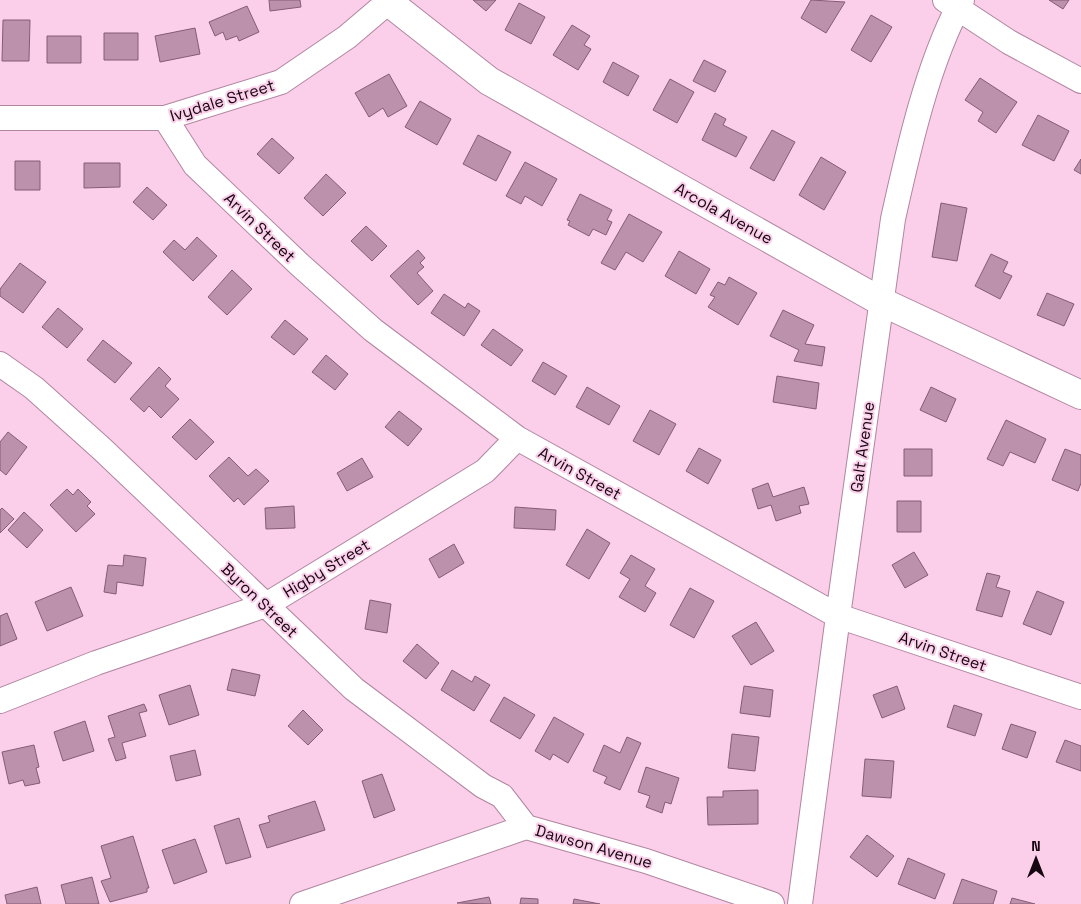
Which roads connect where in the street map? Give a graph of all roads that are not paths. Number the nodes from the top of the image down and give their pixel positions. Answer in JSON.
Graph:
{"nodes":[{"id":1,"x":387,"y":1,"type":"edge"},
{"id":2,"x":955,"y":3,"type":"edge"},
{"id":3,"x":1081,"y":81,"type":"edge"},
{"id":4,"x":0,"y":118,"type":"edge"},
{"id":5,"x":165,"y":118,"type":"junction"},
{"id":6,"x":882,"y":302,"type":"junction"},
{"id":7,"x":0,"y":364,"type":"edge"},
{"id":8,"x":1081,"y":395,"type":"edge"},
{"id":9,"x":517,"y":438,"type":"junction"},
{"id":10,"x":266,"y":605,"type":"junction"},
{"id":11,"x":838,"y":616,"type":"junction"},
{"id":12,"x":1081,"y":697,"type":"edge"},
{"id":13,"x":0,"y":701,"type":"edge"},
{"id":14,"x":526,"y":827,"type":"junction"},
{"id":15,"x":302,"y":904,"type":"edge"},
{"id":16,"x":772,"y":904,"type":"edge"},
{"id":17,"x":800,"y":904,"type":"edge"}],
"edges":[{"from":1,"to":5,"type":"street","name":"Ivydale Street"},
{"from":1,"to":6,"type":"street","name":"Arcola Avenue"},
{"from":2,"to":3,"type":"street"},
{"from":2,"to":6,"type":"street","name":"Galt Avenue"},
{"from":4,"to":5,"type":"street","name":"Ivydale Street"},
{"from":5,"to":9,"type":"street","name":"Arvin Street"},
{"from":6,"to":8,"type":"street","name":"Arcola Avenue"},
{"from":6,"to":11,"type":"street","name":"Galt Avenue"},
{"from":7,"to":10,"type":"street","name":"Byron Street"},
{"from":9,"to":10,"type":"street","name":"Higby Street"},
{"from":9,"to":11,"type":"street","name":"Arvin Street"},
{"from":10,"to":13,"type":"street","name":"Higby Street"},
{"from":10,"to":14,"type":"street","name":"Byron Street"},
{"from":11,"to":12,"type":"street","name":"Arvin Street"},
{"from":11,"to":17,"type":"street","name":"Galt Avenue"},
{"from":14,"to":15,"type":"street","name":"Dawson Avenue"},
{"from":14,"to":16,"type":"street","name":"Dawson Avenue"}]}
